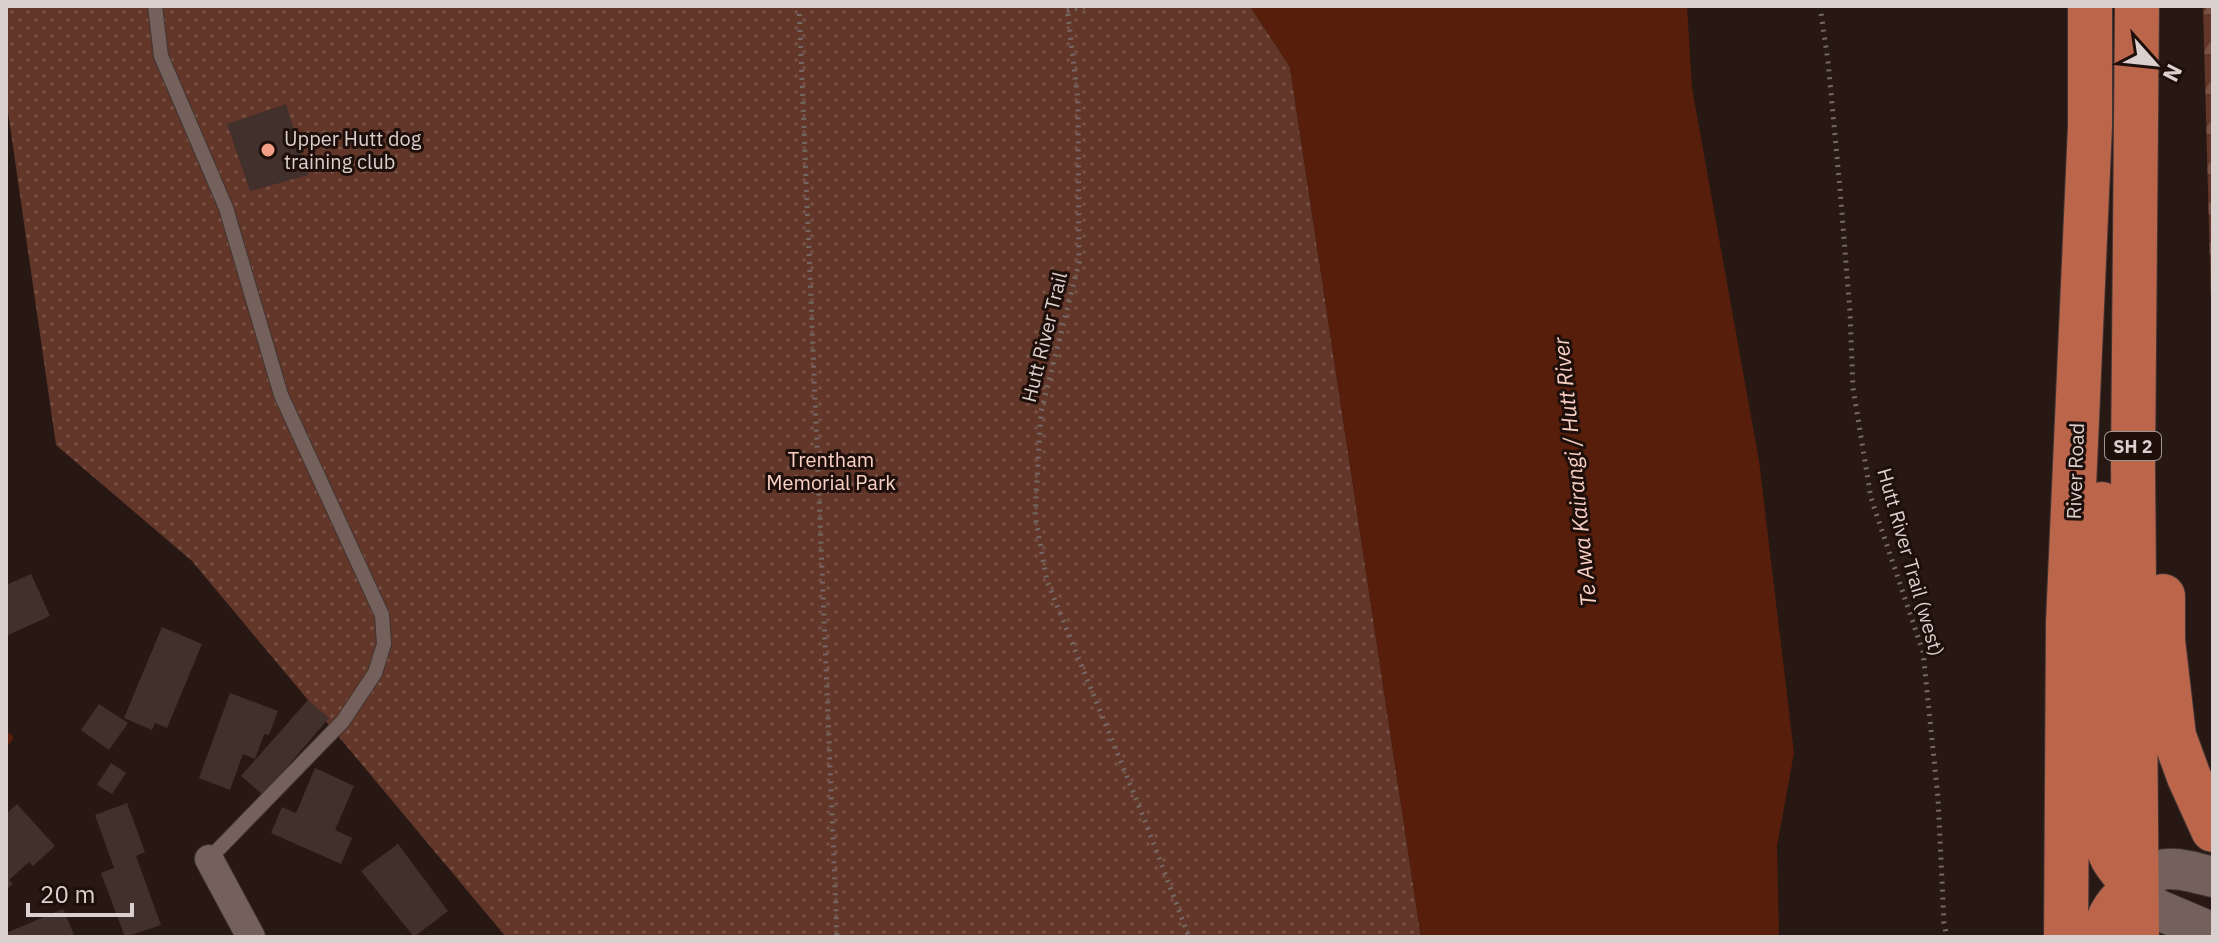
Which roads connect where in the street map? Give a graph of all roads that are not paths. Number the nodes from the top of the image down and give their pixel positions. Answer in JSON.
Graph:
{"nodes":[{"id":1,"x":155,"y":6,"type":"edge"},
{"id":2,"x":2090,"y":6,"type":"edge"},
{"id":3,"x":2140,"y":6,"type":"edge"},
{"id":4,"x":2090,"y":126,"type":"junction"},
{"id":5,"x":2213,"y":830,"type":"edge"},
{"id":6,"x":209,"y":859,"type":"joint"},
{"id":7,"x":2213,"y":877,"type":"edge"},
{"id":8,"x":2136,"y":887,"type":"junction"},
{"id":9,"x":2213,"y":933,"type":"edge"},
{"id":10,"x":251,"y":937,"type":"edge"},
{"id":11,"x":2066,"y":937,"type":"edge"},
{"id":12,"x":2104,"y":937,"type":"edge"},
{"id":13,"x":2137,"y":937,"type":"edge"}],
"edges":[{"from":1,"to":6,"type":"lane"},
{"from":2,"to":4,"type":"highway","name":"River Road","number":"SH 2"},
{"from":3,"to":5,"type":"highway"},
{"from":3,"to":8,"type":"highway","number":"SH 2"},
{"from":4,"to":8,"type":"highway"},
{"from":4,"to":11,"type":"highway","name":"River Road","number":"SH 2"},
{"from":6,"to":10,"type":"street"},
{"from":7,"to":8,"type":"street"},
{"from":8,"to":9,"type":"street"},
{"from":8,"to":12,"type":"highway"},
{"from":8,"to":13,"type":"highway","number":"SH 2"}]}
